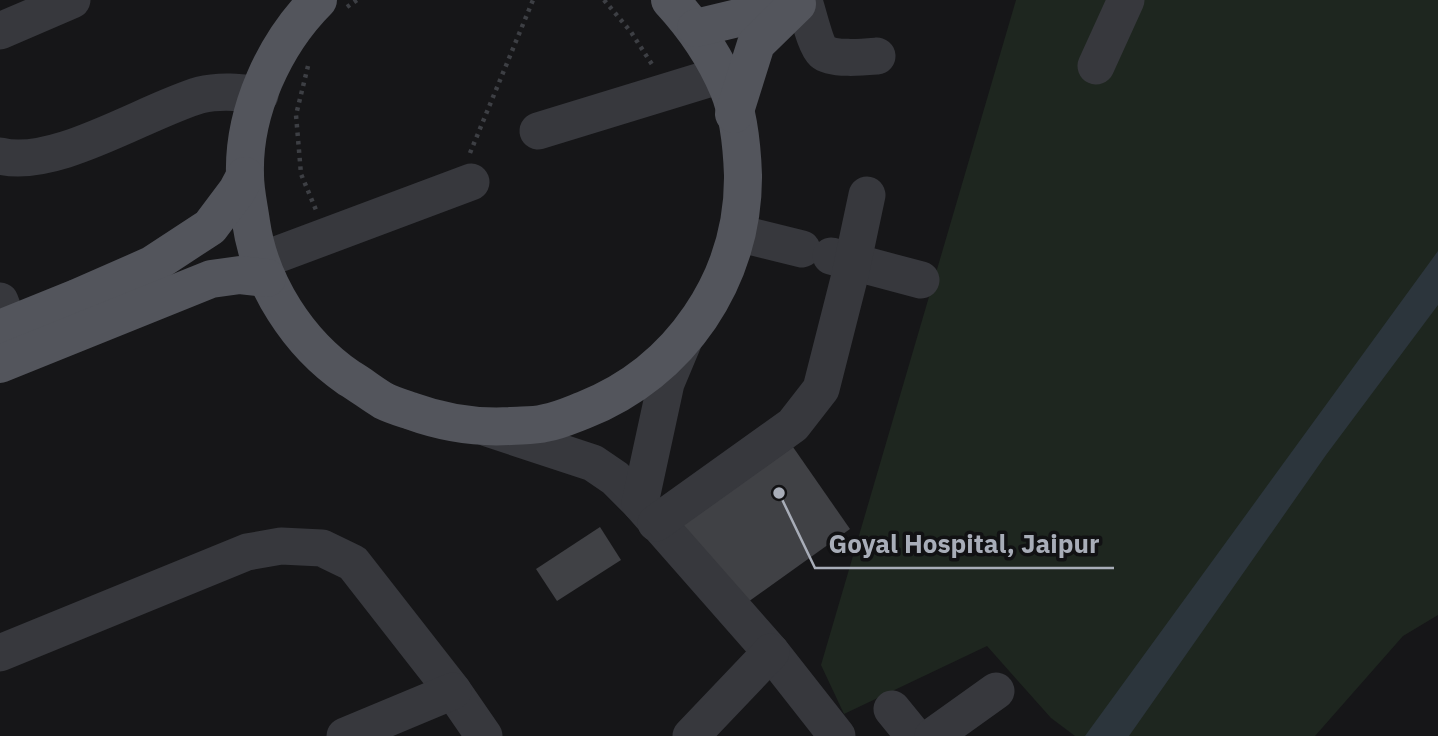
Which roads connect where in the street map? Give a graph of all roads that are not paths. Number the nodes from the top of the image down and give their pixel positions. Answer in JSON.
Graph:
{"nodes":[{"id":1,"x":72,"y":0,"type":"edge"},
{"id":2,"x":670,"y":0,"type":"edge"},
{"id":3,"x":1126,"y":0,"type":"edge"},
{"id":4,"x":802,"y":1,"type":"edge"},
{"id":5,"x":330,"y":7,"type":"edge"},
{"id":6,"x":696,"y":29,"type":"junction"},
{"id":7,"x":0,"y":31,"type":"edge"},
{"id":8,"x":877,"y":56,"type":"dead end"},
{"id":9,"x":1096,"y":66,"type":"dead end"},
{"id":10,"x":721,"y":75,"type":"junction"},
{"id":11,"x":260,"y":95,"type":"junction"},
{"id":12,"x":734,"y":114,"type":"junction"},
{"id":13,"x":538,"y":131,"type":"dead end"},
{"id":14,"x":0,"y":156,"type":"edge"},
{"id":15,"x":470,"y":167,"type":"road end"},
{"id":16,"x":245,"y":176,"type":"junction"},
{"id":17,"x":867,"y":195,"type":"dead end"},
{"id":18,"x":737,"y":233,"type":"junction"},
{"id":19,"x":829,"y":255,"type":"junction"},
{"id":20,"x":264,"y":270,"type":"junction"},
{"id":21,"x":921,"y":280,"type":"dead end"},
{"id":22,"x":3,"y":318,"type":"edge"},
{"id":23,"x":684,"y":340,"type":"junction"},
{"id":24,"x":0,"y":364,"type":"edge"},
{"id":25,"x":485,"y":427,"type":"junction"},
{"id":26,"x":648,"y":513,"type":"junction"},
{"id":27,"x":771,"y":652,"type":"junction"},
{"id":28,"x":0,"y":653,"type":"edge"},
{"id":29,"x":453,"y":691,"type":"junction"},
{"id":30,"x":996,"y":691,"type":"dead end"},
{"id":31,"x":345,"y":736,"type":"edge"},
{"id":32,"x":484,"y":736,"type":"edge"},
{"id":33,"x":691,"y":736,"type":"edge"},
{"id":34,"x":837,"y":736,"type":"edge"},
{"id":35,"x":933,"y":736,"type":"edge"}],
"edges":[{"from":1,"to":7,"type":"street"},
{"from":2,"to":6,"type":"main road"},
{"from":3,"to":9,"type":"street"},
{"from":4,"to":6,"type":"main road"},
{"from":4,"to":8,"type":"street"},
{"from":4,"to":12,"type":"main road"},
{"from":5,"to":11,"type":"main road"},
{"from":6,"to":10,"type":"main road"},
{"from":10,"to":12,"type":"main road"},
{"from":10,"to":13,"type":"street"},
{"from":11,"to":14,"type":"street"},
{"from":11,"to":16,"type":"main road"},
{"from":12,"to":18,"type":"main road"},
{"from":15,"to":20,"type":"street"},
{"from":16,"to":20,"type":"main road"},
{"from":16,"to":22,"type":"main road"},
{"from":17,"to":19,"type":"street"},
{"from":18,"to":19,"type":"street"},
{"from":18,"to":23,"type":"main road"},
{"from":19,"to":21,"type":"street"},
{"from":19,"to":26,"type":"street"},
{"from":20,"to":24,"type":"main road"},
{"from":20,"to":25,"type":"main road"},
{"from":23,"to":25,"type":"main road"},
{"from":23,"to":26,"type":"street"},
{"from":25,"to":26,"type":"street"},
{"from":26,"to":27,"type":"street"},
{"from":27,"to":33,"type":"street"},
{"from":27,"to":34,"type":"street"},
{"from":28,"to":29,"type":"street"},
{"from":29,"to":31,"type":"street"},
{"from":29,"to":32,"type":"street"},
{"from":30,"to":35,"type":"street"}]}
